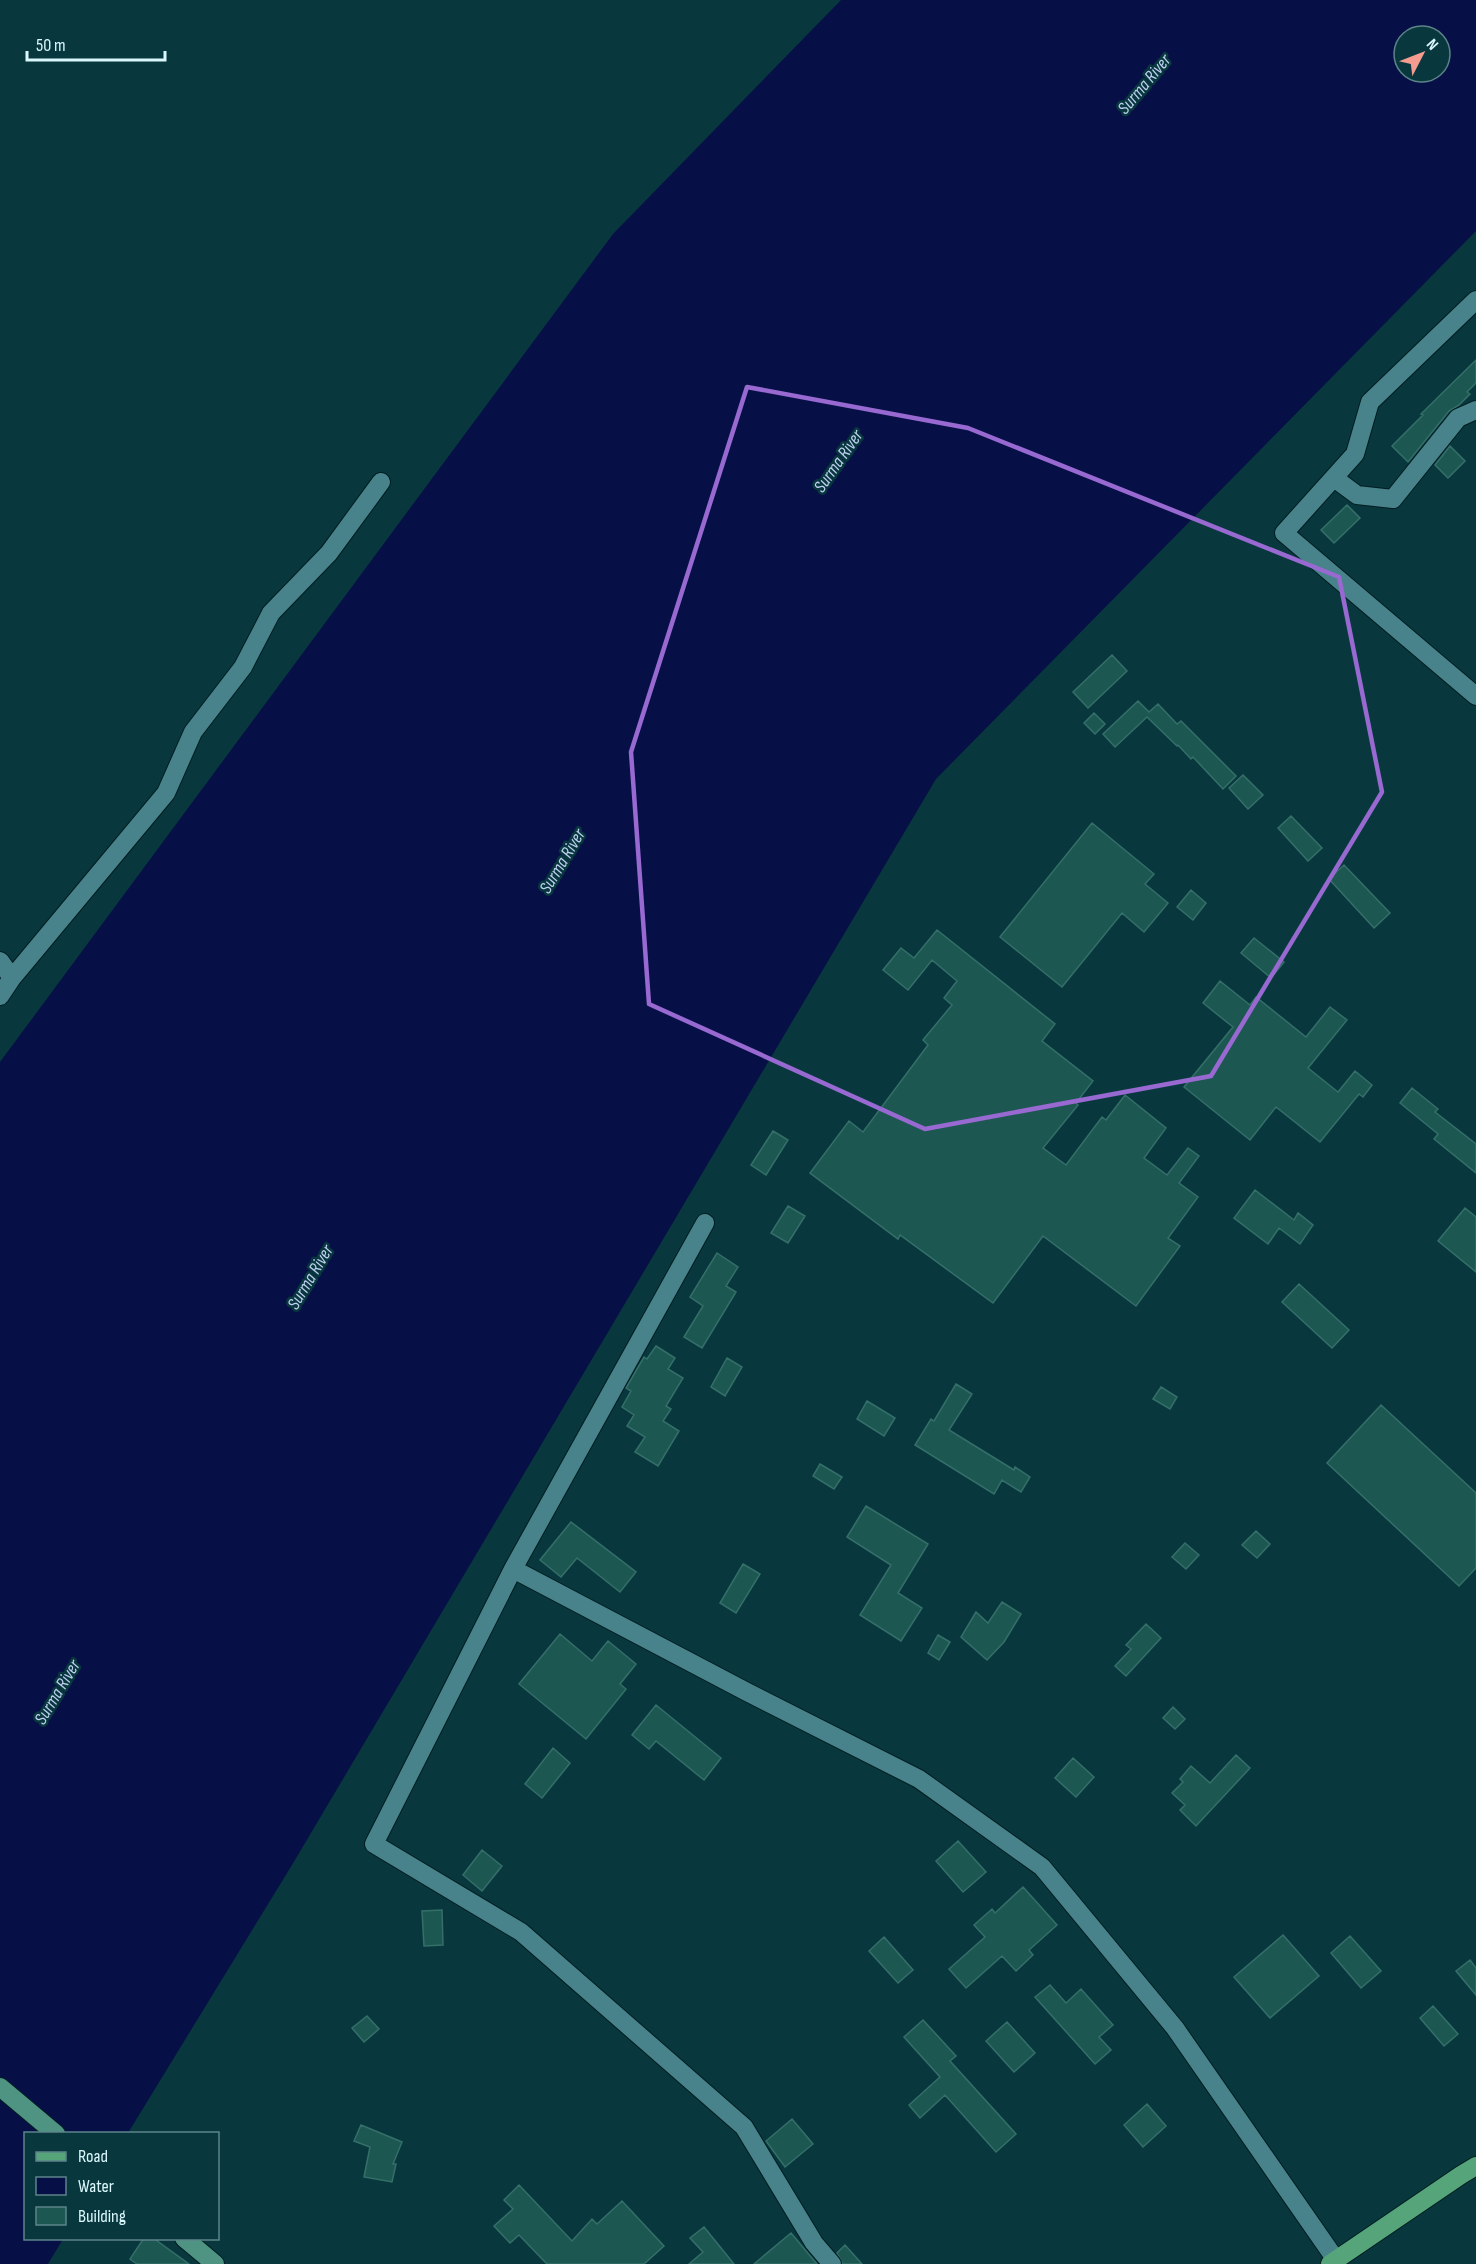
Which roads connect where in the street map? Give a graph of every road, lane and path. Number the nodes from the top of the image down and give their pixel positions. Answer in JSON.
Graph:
{"nodes":[{"id":1,"x":1476,"y":300,"type":"edge"},
{"id":2,"x":1476,"y":410,"type":"edge"},
{"id":3,"x":1334,"y":478,"type":"junction"},
{"id":4,"x":381,"y":482,"type":"dead end"},
{"id":5,"x":1476,"y":696,"type":"edge"},
{"id":6,"x":0,"y":961,"type":"edge"},
{"id":7,"x":12,"y":978,"type":"junction"},
{"id":8,"x":0,"y":996,"type":"edge"},
{"id":9,"x":705,"y":1223,"type":"dead end"},
{"id":10,"x":513,"y":1569,"type":"junction"},
{"id":11,"x":0,"y":2087,"type":"edge"},
{"id":12,"x":55,"y":2132,"type":"edge"},
{"id":13,"x":1476,"y":2166,"type":"edge"},
{"id":14,"x":186,"y":2240,"type":"edge"},
{"id":15,"x":1333,"y":2262,"type":"edge"},
{"id":16,"x":215,"y":2264,"type":"edge"},
{"id":17,"x":832,"y":2264,"type":"edge"}],
"edges":[{"from":1,"to":3,"type":"street"},
{"from":2,"to":3,"type":"street"},
{"from":3,"to":5,"type":"street"},
{"from":4,"to":7,"type":"street"},
{"from":6,"to":7,"type":"street"},
{"from":7,"to":8,"type":"street"},
{"from":9,"to":10,"type":"street"},
{"from":10,"to":15,"type":"street"},
{"from":10,"to":17,"type":"street"},
{"from":11,"to":12,"type":"main road"},
{"from":13,"to":15,"type":"main road"},
{"from":14,"to":16,"type":"main road"}]}
